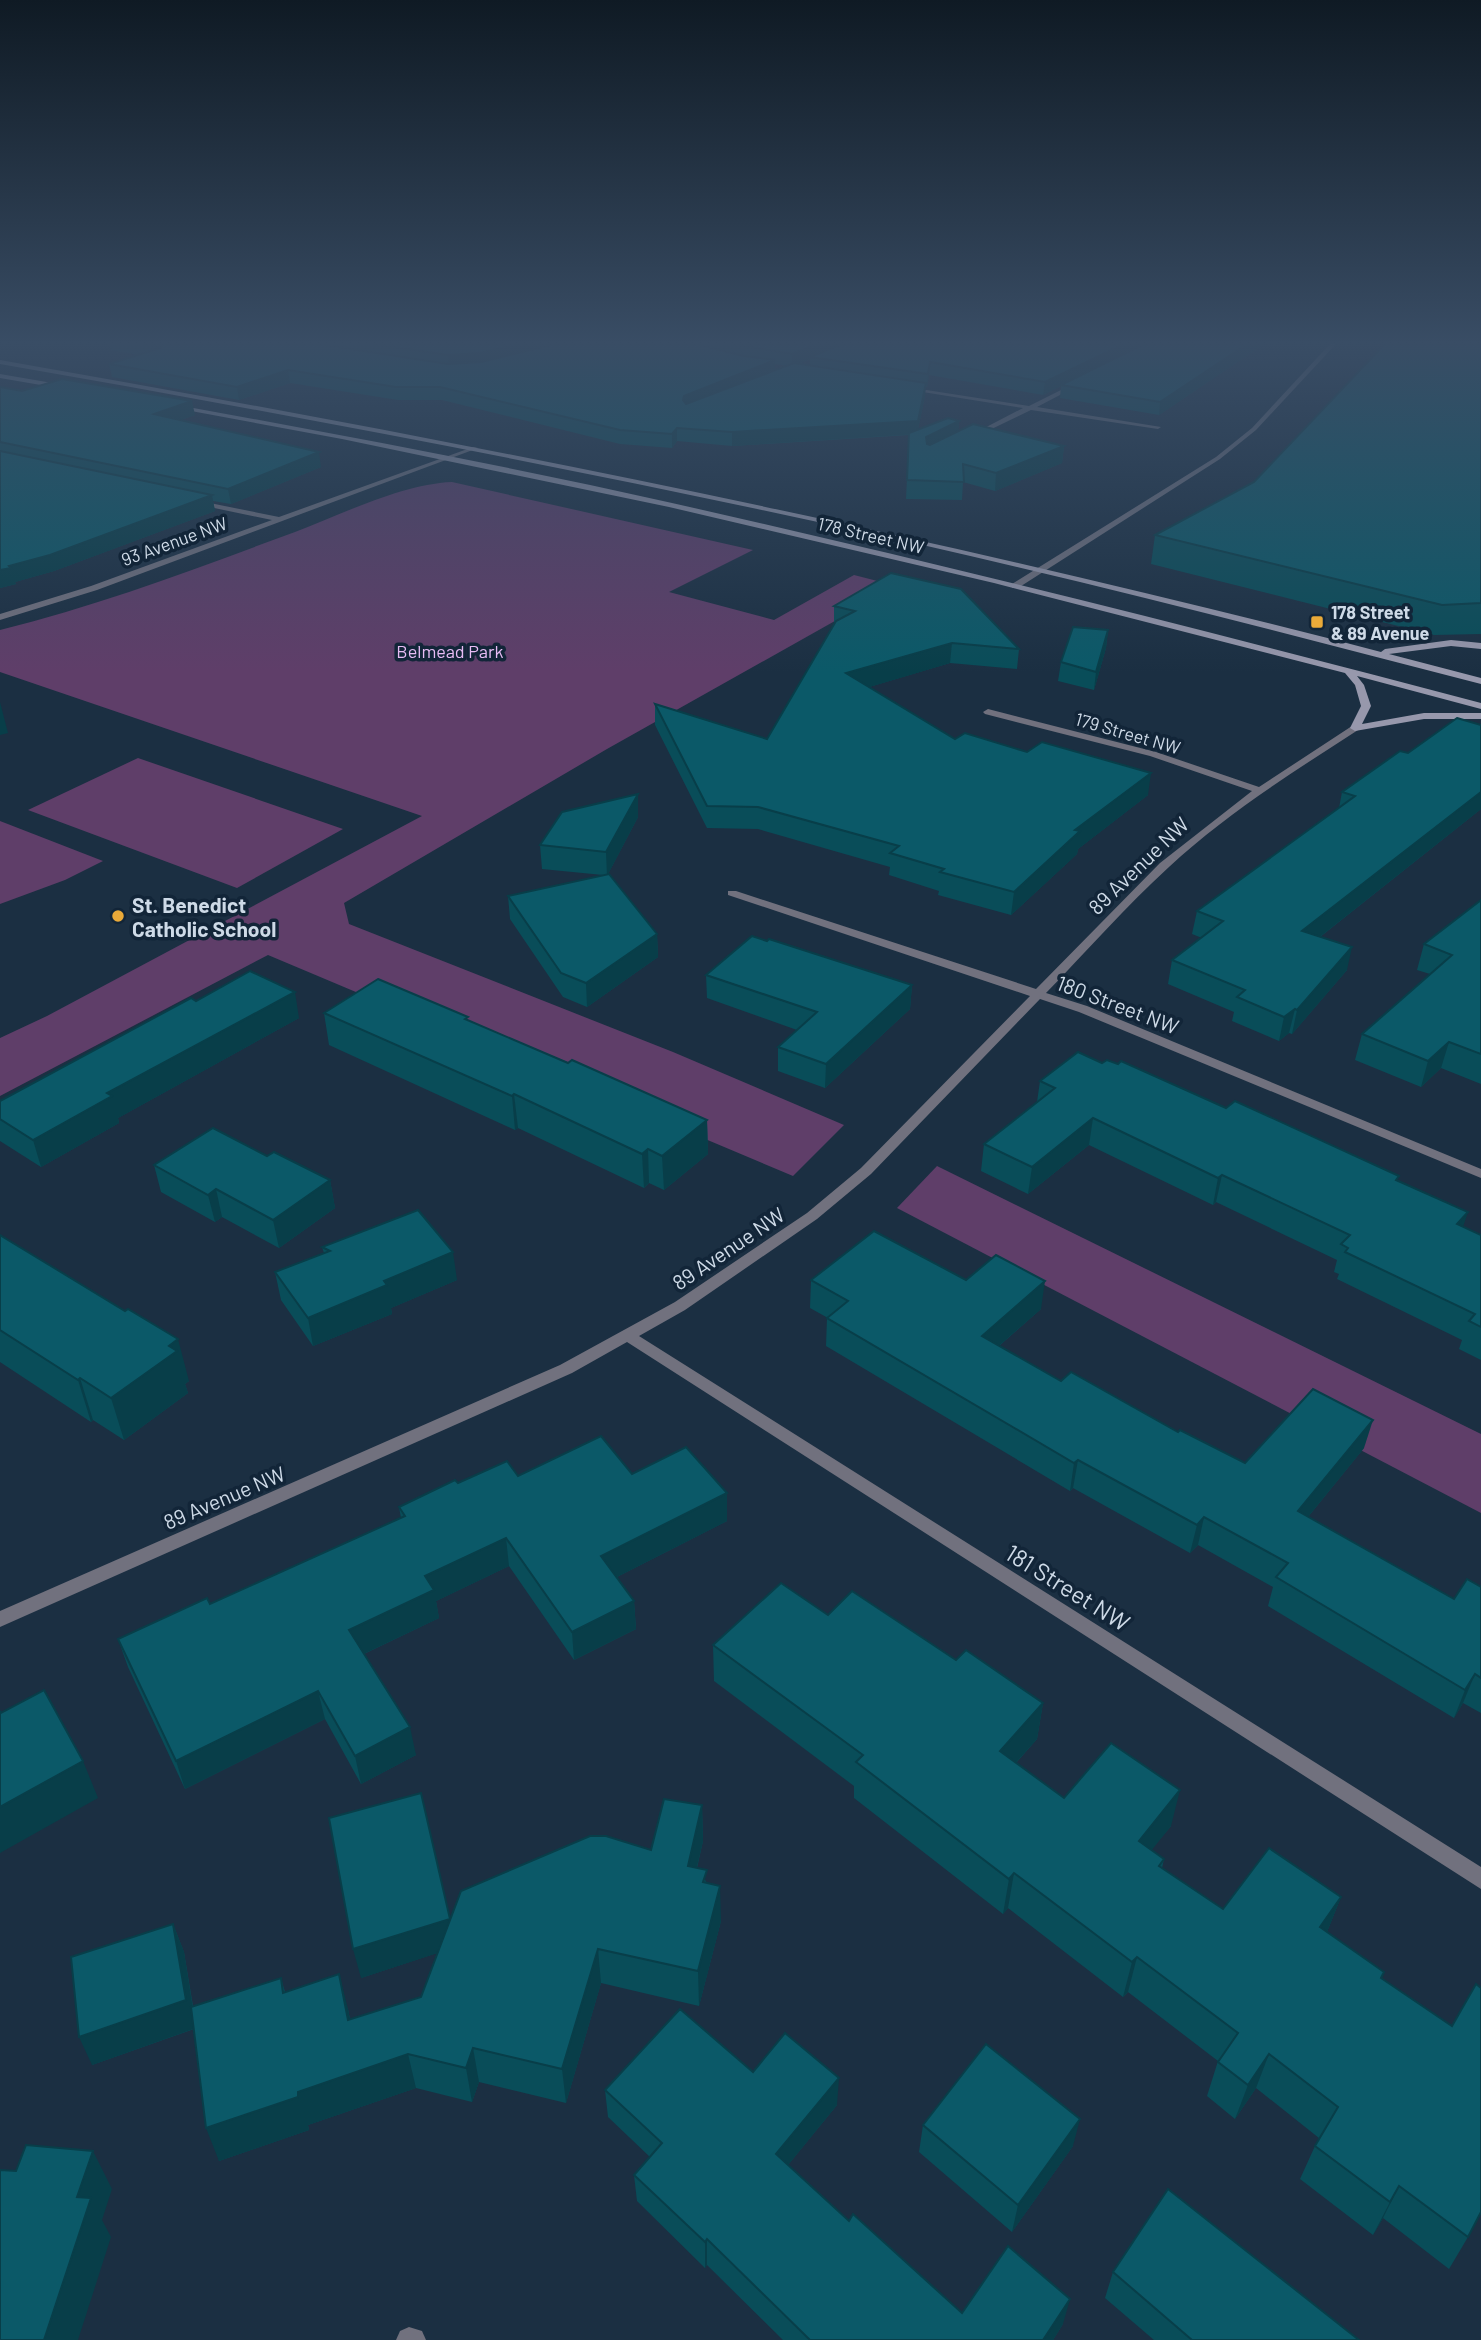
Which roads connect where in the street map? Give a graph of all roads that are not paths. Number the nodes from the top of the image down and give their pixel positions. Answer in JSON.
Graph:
{"nodes":[{"id":1,"x":423,"y":453,"type":"edge"},
{"id":2,"x":460,"y":453,"type":"edge"},
{"id":3,"x":505,"y":453,"type":"edge"},
{"id":4,"x":1225,"y":453,"type":"edge"},
{"id":5,"x":448,"y":458,"type":"junction"},
{"id":6,"x":187,"y":499,"type":"edge"},
{"id":7,"x":279,"y":519,"type":"junction"},
{"id":8,"x":1040,"y":571,"type":"junction"},
{"id":9,"x":1015,"y":586,"type":"junction"},
{"id":10,"x":0,"y":617,"type":"edge"},
{"id":11,"x":1481,"y":646,"type":"edge"},
{"id":12,"x":1373,"y":653,"type":"junction"},
{"id":13,"x":1348,"y":671,"type":"junction"},
{"id":14,"x":1481,"y":681,"type":"edge"},
{"id":15,"x":1481,"y":706,"type":"edge"},
{"id":16,"x":988,"y":712,"type":"dead end"},
{"id":17,"x":1481,"y":716,"type":"edge"},
{"id":18,"x":1355,"y":728,"type":"junction"},
{"id":19,"x":1258,"y":790,"type":"junction"},
{"id":20,"x":732,"y":893,"type":"dead end"},
{"id":21,"x":1039,"y":994,"type":"junction"},
{"id":22,"x":1481,"y":1174,"type":"edge"},
{"id":23,"x":628,"y":1336,"type":"junction"},
{"id":24,"x":0,"y":1619,"type":"edge"},
{"id":25,"x":1481,"y":1879,"type":"edge"}],
"edges":[{"from":1,"to":5,"type":"main road","name":"178 Street NW"},
{"from":2,"to":5,"type":"street","name":"93 Avenue NW"},
{"from":3,"to":8,"type":"main road","name":"178 Street NW"},
{"from":4,"to":8,"type":"street"},
{"from":5,"to":7,"type":"street","name":"93 Avenue NW"},
{"from":5,"to":9,"type":"main road","name":"178 Street NW"},
{"from":6,"to":7,"type":"street"},
{"from":7,"to":10,"type":"street","name":"93 Avenue NW"},
{"from":8,"to":9,"type":"street"},
{"from":8,"to":12,"type":"main road","name":"178 Street NW"},
{"from":9,"to":13,"type":"main road","name":"178 Street NW"},
{"from":11,"to":12,"type":"main road"},
{"from":12,"to":14,"type":"main road","name":"178 Street NW"},
{"from":13,"to":15,"type":"main road","name":"178 Street NW"},
{"from":13,"to":18,"type":"main road"},
{"from":16,"to":19,"type":"street","name":"179 Street NW"},
{"from":17,"to":18,"type":"main road"},
{"from":18,"to":19,"type":"street","name":"89 Avenue NW"},
{"from":19,"to":21,"type":"street","name":"89 Avenue NW"},
{"from":20,"to":21,"type":"street","name":"180 Street NW"},
{"from":21,"to":22,"type":"street","name":"180 Street NW"},
{"from":21,"to":23,"type":"street","name":"89 Avenue NW"},
{"from":23,"to":24,"type":"street","name":"89 Avenue NW"},
{"from":23,"to":25,"type":"street","name":"181 Street NW"}]}
